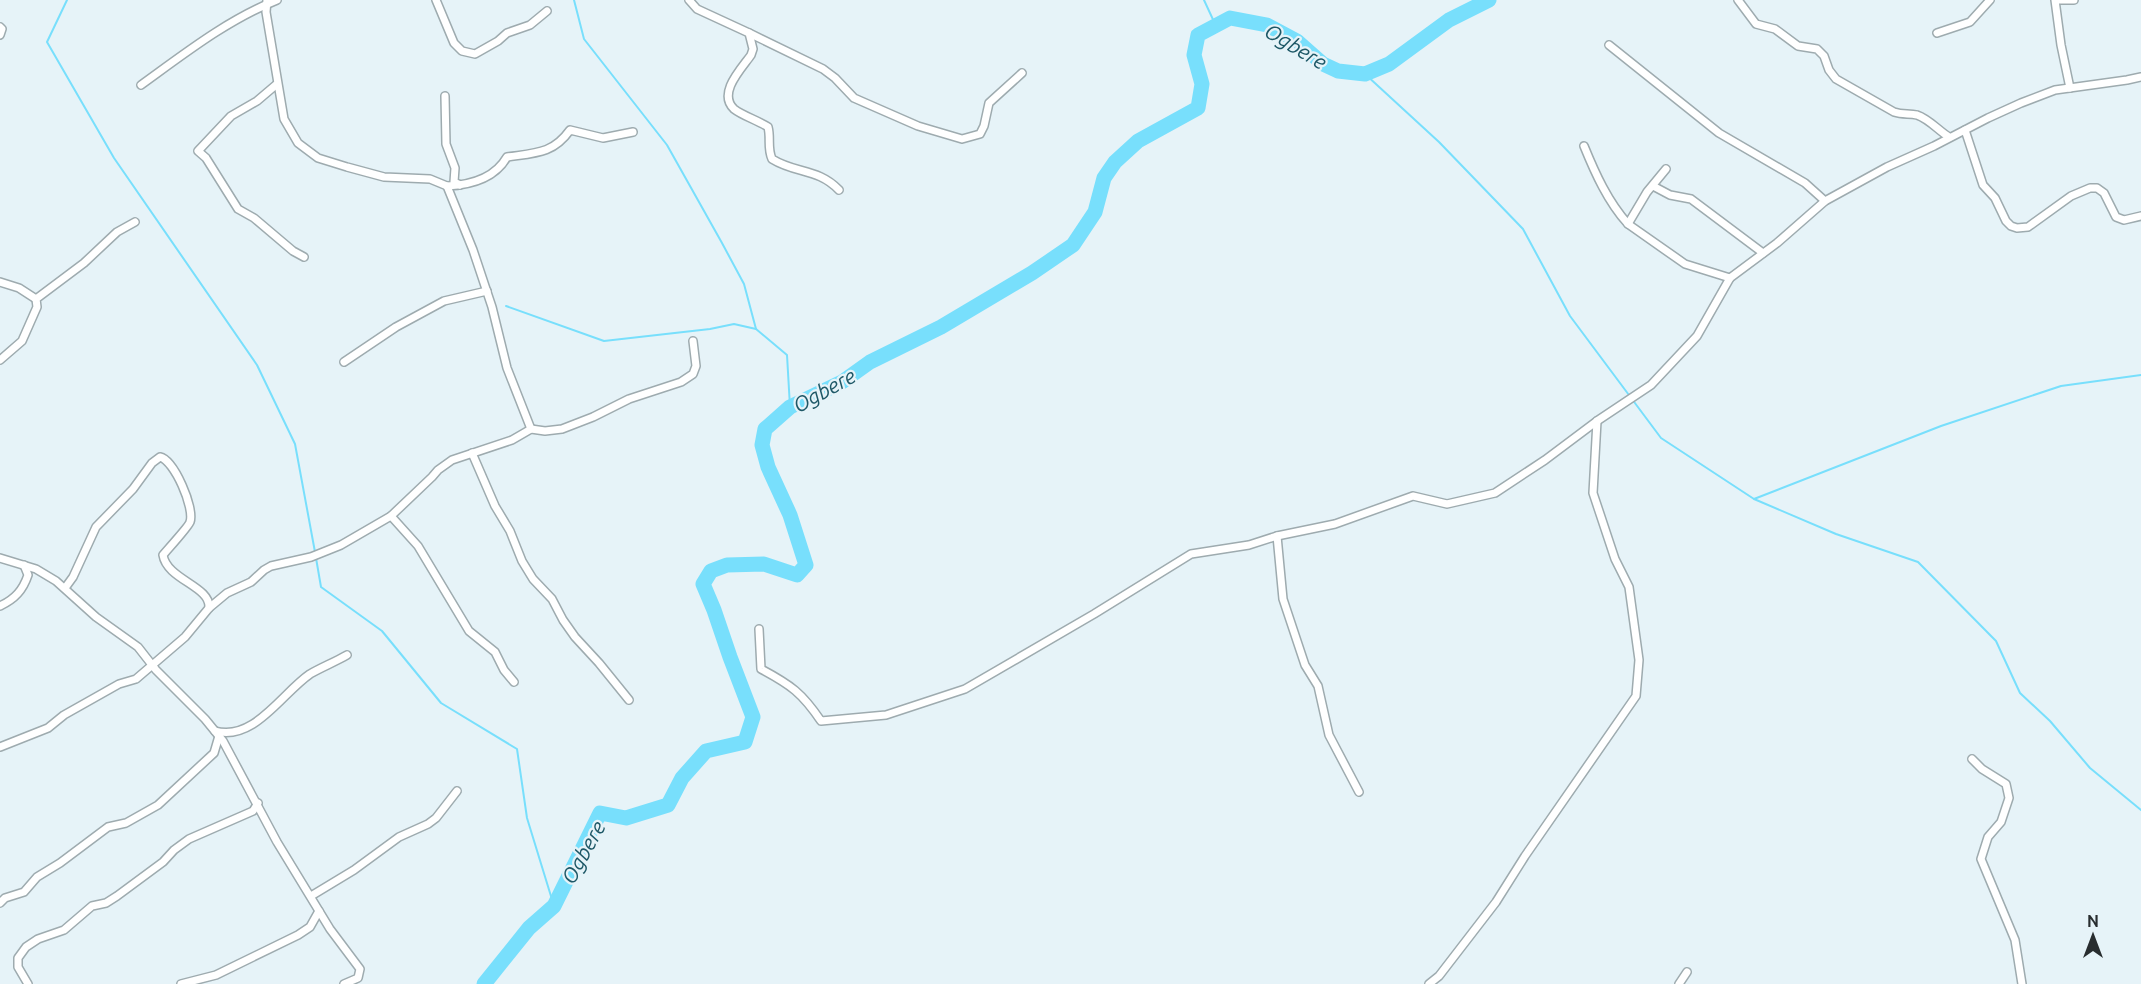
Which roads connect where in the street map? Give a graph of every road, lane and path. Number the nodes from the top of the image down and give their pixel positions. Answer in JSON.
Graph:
{"nodes":[{"id":1,"x":277,"y":0,"type":"edge"},
{"id":2,"x":436,"y":0,"type":"edge"},
{"id":3,"x":689,"y":0,"type":"edge"},
{"id":4,"x":1738,"y":0,"type":"edge"},
{"id":5,"x":1990,"y":0,"type":"edge"},
{"id":6,"x":2056,"y":0,"type":"edge"},
{"id":7,"x":2074,"y":0,"type":"edge"},
{"id":8,"x":267,"y":2,"type":"edge"},
{"id":9,"x":547,"y":11,"type":"dead end"},
{"id":10,"x":0,"y":27,"type":"edge"},
{"id":11,"x":749,"y":33,"type":"junction"},
{"id":12,"x":1937,"y":33,"type":"dead end"},
{"id":13,"x":0,"y":34,"type":"edge"},
{"id":14,"x":1609,"y":45,"type":"dead end"},
{"id":15,"x":1022,"y":73,"type":"dead end"},
{"id":16,"x":2141,"y":76,"type":"edge"},
{"id":17,"x":277,"y":84,"type":"junction"},
{"id":18,"x":141,"y":85,"type":"dead end"},
{"id":19,"x":2070,"y":88,"type":"junction"},
{"id":20,"x":445,"y":96,"type":"dead end"},
{"id":21,"x":1965,"y":130,"type":"junction"},
{"id":22,"x":633,"y":132,"type":"dead end"},
{"id":23,"x":1949,"y":137,"type":"junction"},
{"id":24,"x":1584,"y":146,"type":"dead end"},
{"id":25,"x":1666,"y":169,"type":"dead end"},
{"id":26,"x":447,"y":186,"type":"junction"},
{"id":27,"x":463,"y":186,"type":"junction"},
{"id":28,"x":1653,"y":186,"type":"junction"},
{"id":29,"x":839,"y":190,"type":"dead end"},
{"id":30,"x":1824,"y":201,"type":"junction"},
{"id":31,"x":2141,"y":216,"type":"edge"},
{"id":32,"x":135,"y":222,"type":"dead end"},
{"id":33,"x":1628,"y":224,"type":"junction"},
{"id":34,"x":1763,"y":254,"type":"junction"},
{"id":35,"x":304,"y":257,"type":"dead end"},
{"id":36,"x":1730,"y":278,"type":"junction"},
{"id":37,"x":0,"y":282,"type":"edge"},
{"id":38,"x":487,"y":291,"type":"junction"},
{"id":39,"x":36,"y":299,"type":"junction"},
{"id":40,"x":693,"y":341,"type":"dead end"},
{"id":41,"x":0,"y":360,"type":"edge"},
{"id":42,"x":344,"y":362,"type":"dead end"},
{"id":43,"x":1597,"y":421,"type":"junction"},
{"id":44,"x":531,"y":429,"type":"junction"},
{"id":45,"x":472,"y":453,"type":"junction"},
{"id":46,"x":391,"y":516,"type":"junction"},
{"id":47,"x":1277,"y":536,"type":"junction"},
{"id":48,"x":0,"y":558,"type":"edge"},
{"id":49,"x":24,"y":565,"type":"junction"},
{"id":50,"x":65,"y":588,"type":"junction"},
{"id":51,"x":0,"y":606,"type":"edge"},
{"id":52,"x":209,"y":608,"type":"junction"},
{"id":53,"x":759,"y":629,"type":"dead end"},
{"id":54,"x":347,"y":656,"type":"dead end"},
{"id":55,"x":152,"y":664,"type":"junction"},
{"id":56,"x":514,"y":682,"type":"dead end"},
{"id":57,"x":629,"y":700,"type":"dead end"},
{"id":58,"x":217,"y":733,"type":"junction"},
{"id":59,"x":0,"y":747,"type":"edge"},
{"id":60,"x":1972,"y":759,"type":"dead end"},
{"id":61,"x":457,"y":790,"type":"dead end"},
{"id":62,"x":1359,"y":792,"type":"dead end"},
{"id":63,"x":258,"y":803,"type":"junction"},
{"id":64,"x":311,"y":896,"type":"junction"},
{"id":65,"x":0,"y":903,"type":"edge"},
{"id":66,"x":319,"y":911,"type":"junction"},
{"id":67,"x":1687,"y":972,"type":"dead end"},
{"id":68,"x":28,"y":984,"type":"edge"},
{"id":69,"x":181,"y":984,"type":"edge"},
{"id":70,"x":344,"y":984,"type":"edge"},
{"id":71,"x":1429,"y":984,"type":"edge"},
{"id":72,"x":1679,"y":984,"type":"edge"},
{"id":73,"x":2022,"y":984,"type":"edge"}],
"edges":[{"from":1,"to":8,"type":"street"},
{"from":2,"to":9,"type":"street"},
{"from":3,"to":11,"type":"street"},
{"from":4,"to":23,"type":"street"},
{"from":5,"to":12,"type":"street"},
{"from":6,"to":7,"type":"street"},
{"from":6,"to":19,"type":"street"},
{"from":8,"to":17,"type":"street"},
{"from":8,"to":18,"type":"street"},
{"from":10,"to":13,"type":"street"},
{"from":11,"to":15,"type":"street"},
{"from":11,"to":29,"type":"street"},
{"from":14,"to":30,"type":"street"},
{"from":16,"to":19,"type":"street"},
{"from":17,"to":26,"type":"street"},
{"from":17,"to":35,"type":"street"},
{"from":19,"to":21,"type":"street"},
{"from":20,"to":27,"type":"street"},
{"from":21,"to":23,"type":"street"},
{"from":21,"to":31,"type":"street"},
{"from":22,"to":27,"type":"street"},
{"from":23,"to":30,"type":"street"},
{"from":24,"to":33,"type":"street"},
{"from":25,"to":28,"type":"street"},
{"from":26,"to":27,"type":"street"},
{"from":26,"to":38,"type":"street"},
{"from":28,"to":33,"type":"street"},
{"from":28,"to":34,"type":"street"},
{"from":30,"to":34,"type":"street"},
{"from":32,"to":39,"type":"street"},
{"from":33,"to":36,"type":"street"},
{"from":34,"to":36,"type":"street"},
{"from":36,"to":43,"type":"street"},
{"from":37,"to":39,"type":"street"},
{"from":38,"to":42,"type":"street"},
{"from":38,"to":44,"type":"street"},
{"from":39,"to":41,"type":"street"},
{"from":40,"to":44,"type":"street"},
{"from":43,"to":47,"type":"street"},
{"from":43,"to":71,"type":"street"},
{"from":44,"to":45,"type":"street"},
{"from":45,"to":46,"type":"street"},
{"from":45,"to":57,"type":"street"},
{"from":46,"to":52,"type":"street"},
{"from":46,"to":56,"type":"street"},
{"from":47,"to":53,"type":"street"},
{"from":47,"to":62,"type":"street"},
{"from":48,"to":49,"type":"street"},
{"from":49,"to":50,"type":"street"},
{"from":49,"to":51,"type":"street"},
{"from":50,"to":52,"type":"street"},
{"from":50,"to":55,"type":"street"},
{"from":52,"to":55,"type":"street"},
{"from":54,"to":58,"type":"street"},
{"from":55,"to":58,"type":"street"},
{"from":55,"to":59,"type":"street"},
{"from":58,"to":63,"type":"street"},
{"from":58,"to":65,"type":"street"},
{"from":60,"to":73,"type":"street"},
{"from":61,"to":64,"type":"street"},
{"from":63,"to":64,"type":"street"},
{"from":63,"to":68,"type":"street"},
{"from":64,"to":66,"type":"street"},
{"from":66,"to":69,"type":"street"},
{"from":66,"to":70,"type":"street"},
{"from":67,"to":72,"type":"street"}]}
